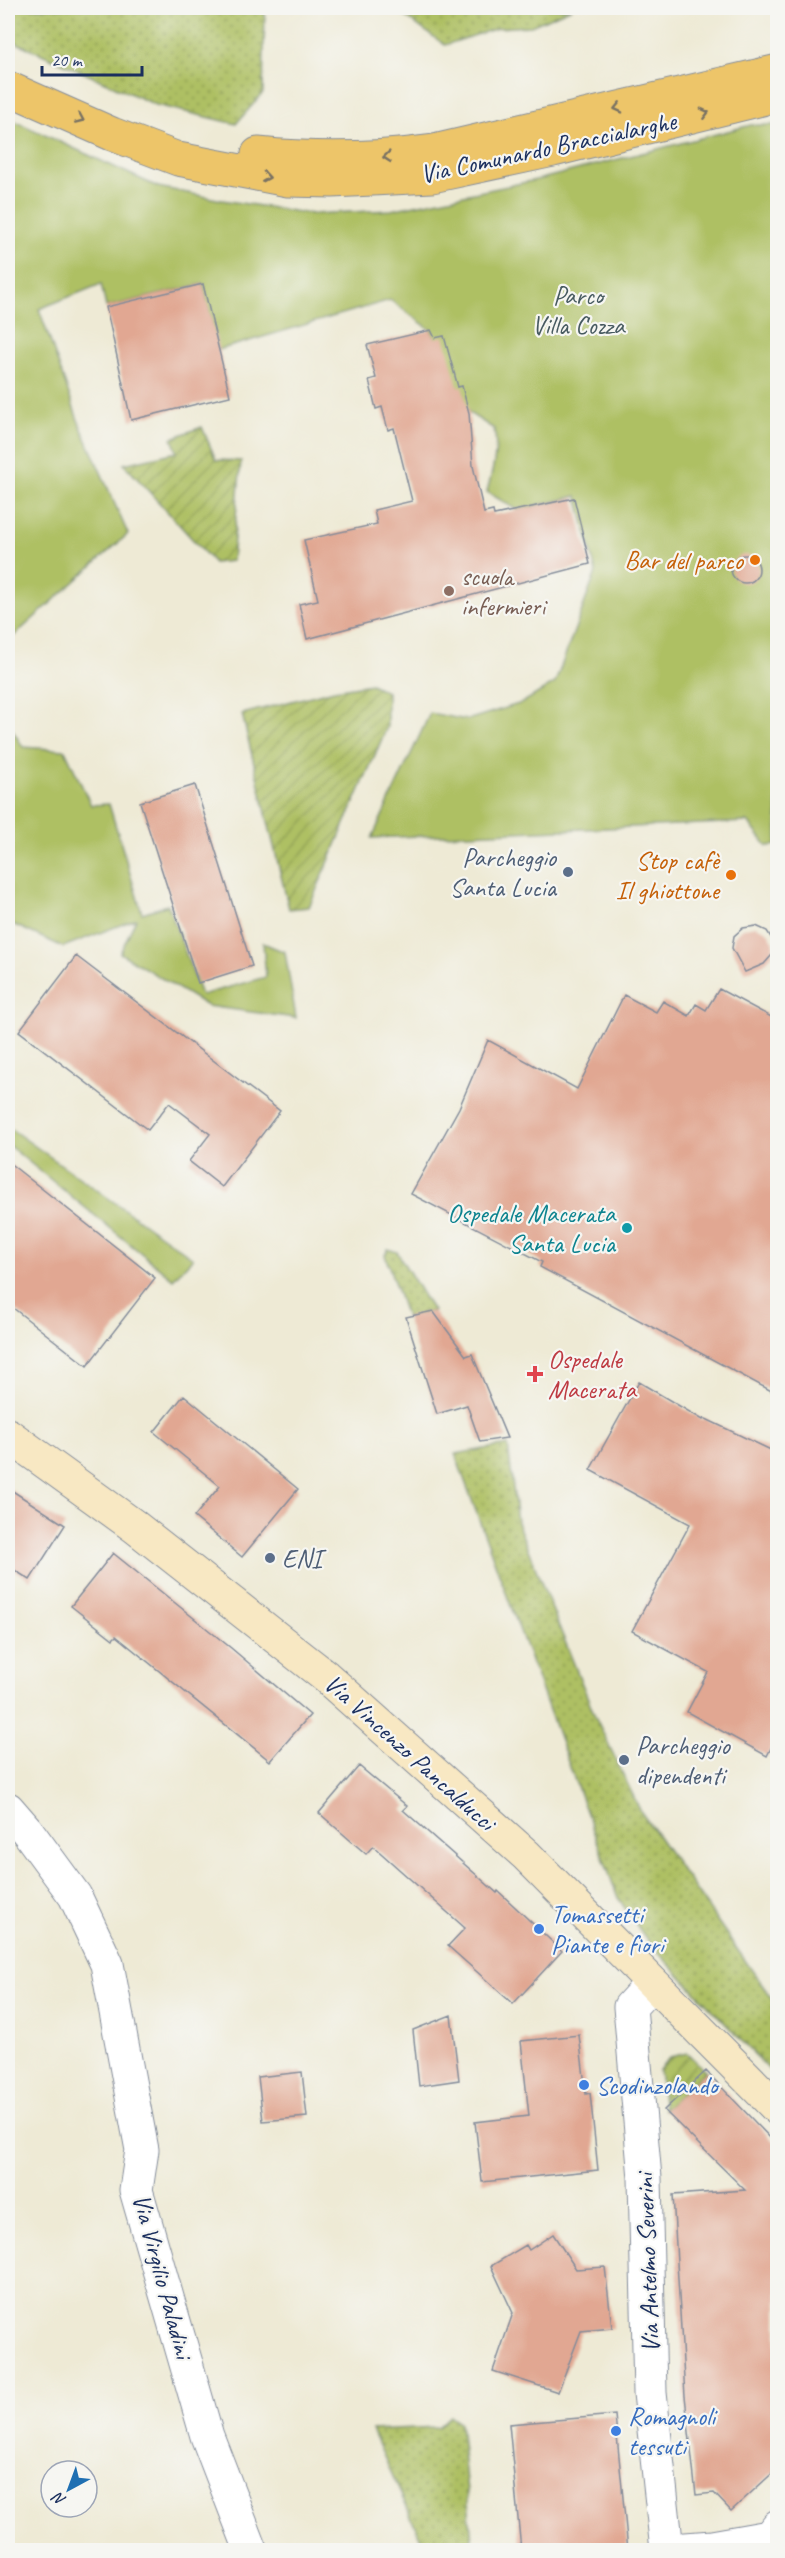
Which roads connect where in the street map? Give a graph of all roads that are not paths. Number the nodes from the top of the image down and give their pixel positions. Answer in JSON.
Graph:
{"nodes":[{"id":1,"x":8,"y":66,"type":"edge"},
{"id":2,"x":777,"y":71,"type":"edge"},
{"id":3,"x":8,"y":88,"type":"edge"},
{"id":4,"x":777,"y":95,"type":"edge"},
{"id":5,"x":8,"y":1436,"type":"edge"},
{"id":6,"x":8,"y":1809,"type":"edge"},
{"id":7,"x":652,"y":1983,"type":"junction"},
{"id":8,"x":777,"y":2109,"type":"edge"},
{"id":9,"x":777,"y":2526,"type":"edge"},
{"id":10,"x":251,"y":2550,"type":"edge"},
{"id":11,"x":668,"y":2550,"type":"edge"},
{"id":12,"x":673,"y":2550,"type":"edge"}],
"edges":[{"from":2,"to":1,"type":"main road","name":"Via Comunardo Braccialarghe","one_way":true},
{"from":3,"to":4,"type":"main road","name":"Via Comunardo Braccialarghe","one_way":true},
{"from":5,"to":7,"type":"main road","name":"Via Vincenzo Pancalducci"},
{"from":6,"to":10,"type":"street","name":"Via Virgilio Paladini"},
{"from":7,"to":8,"type":"main road","name":"Via Vincenzo Pancalducci"},
{"from":7,"to":11,"type":"street","name":"Via Antelmo Severini"},
{"from":9,"to":12,"type":"street"}]}
